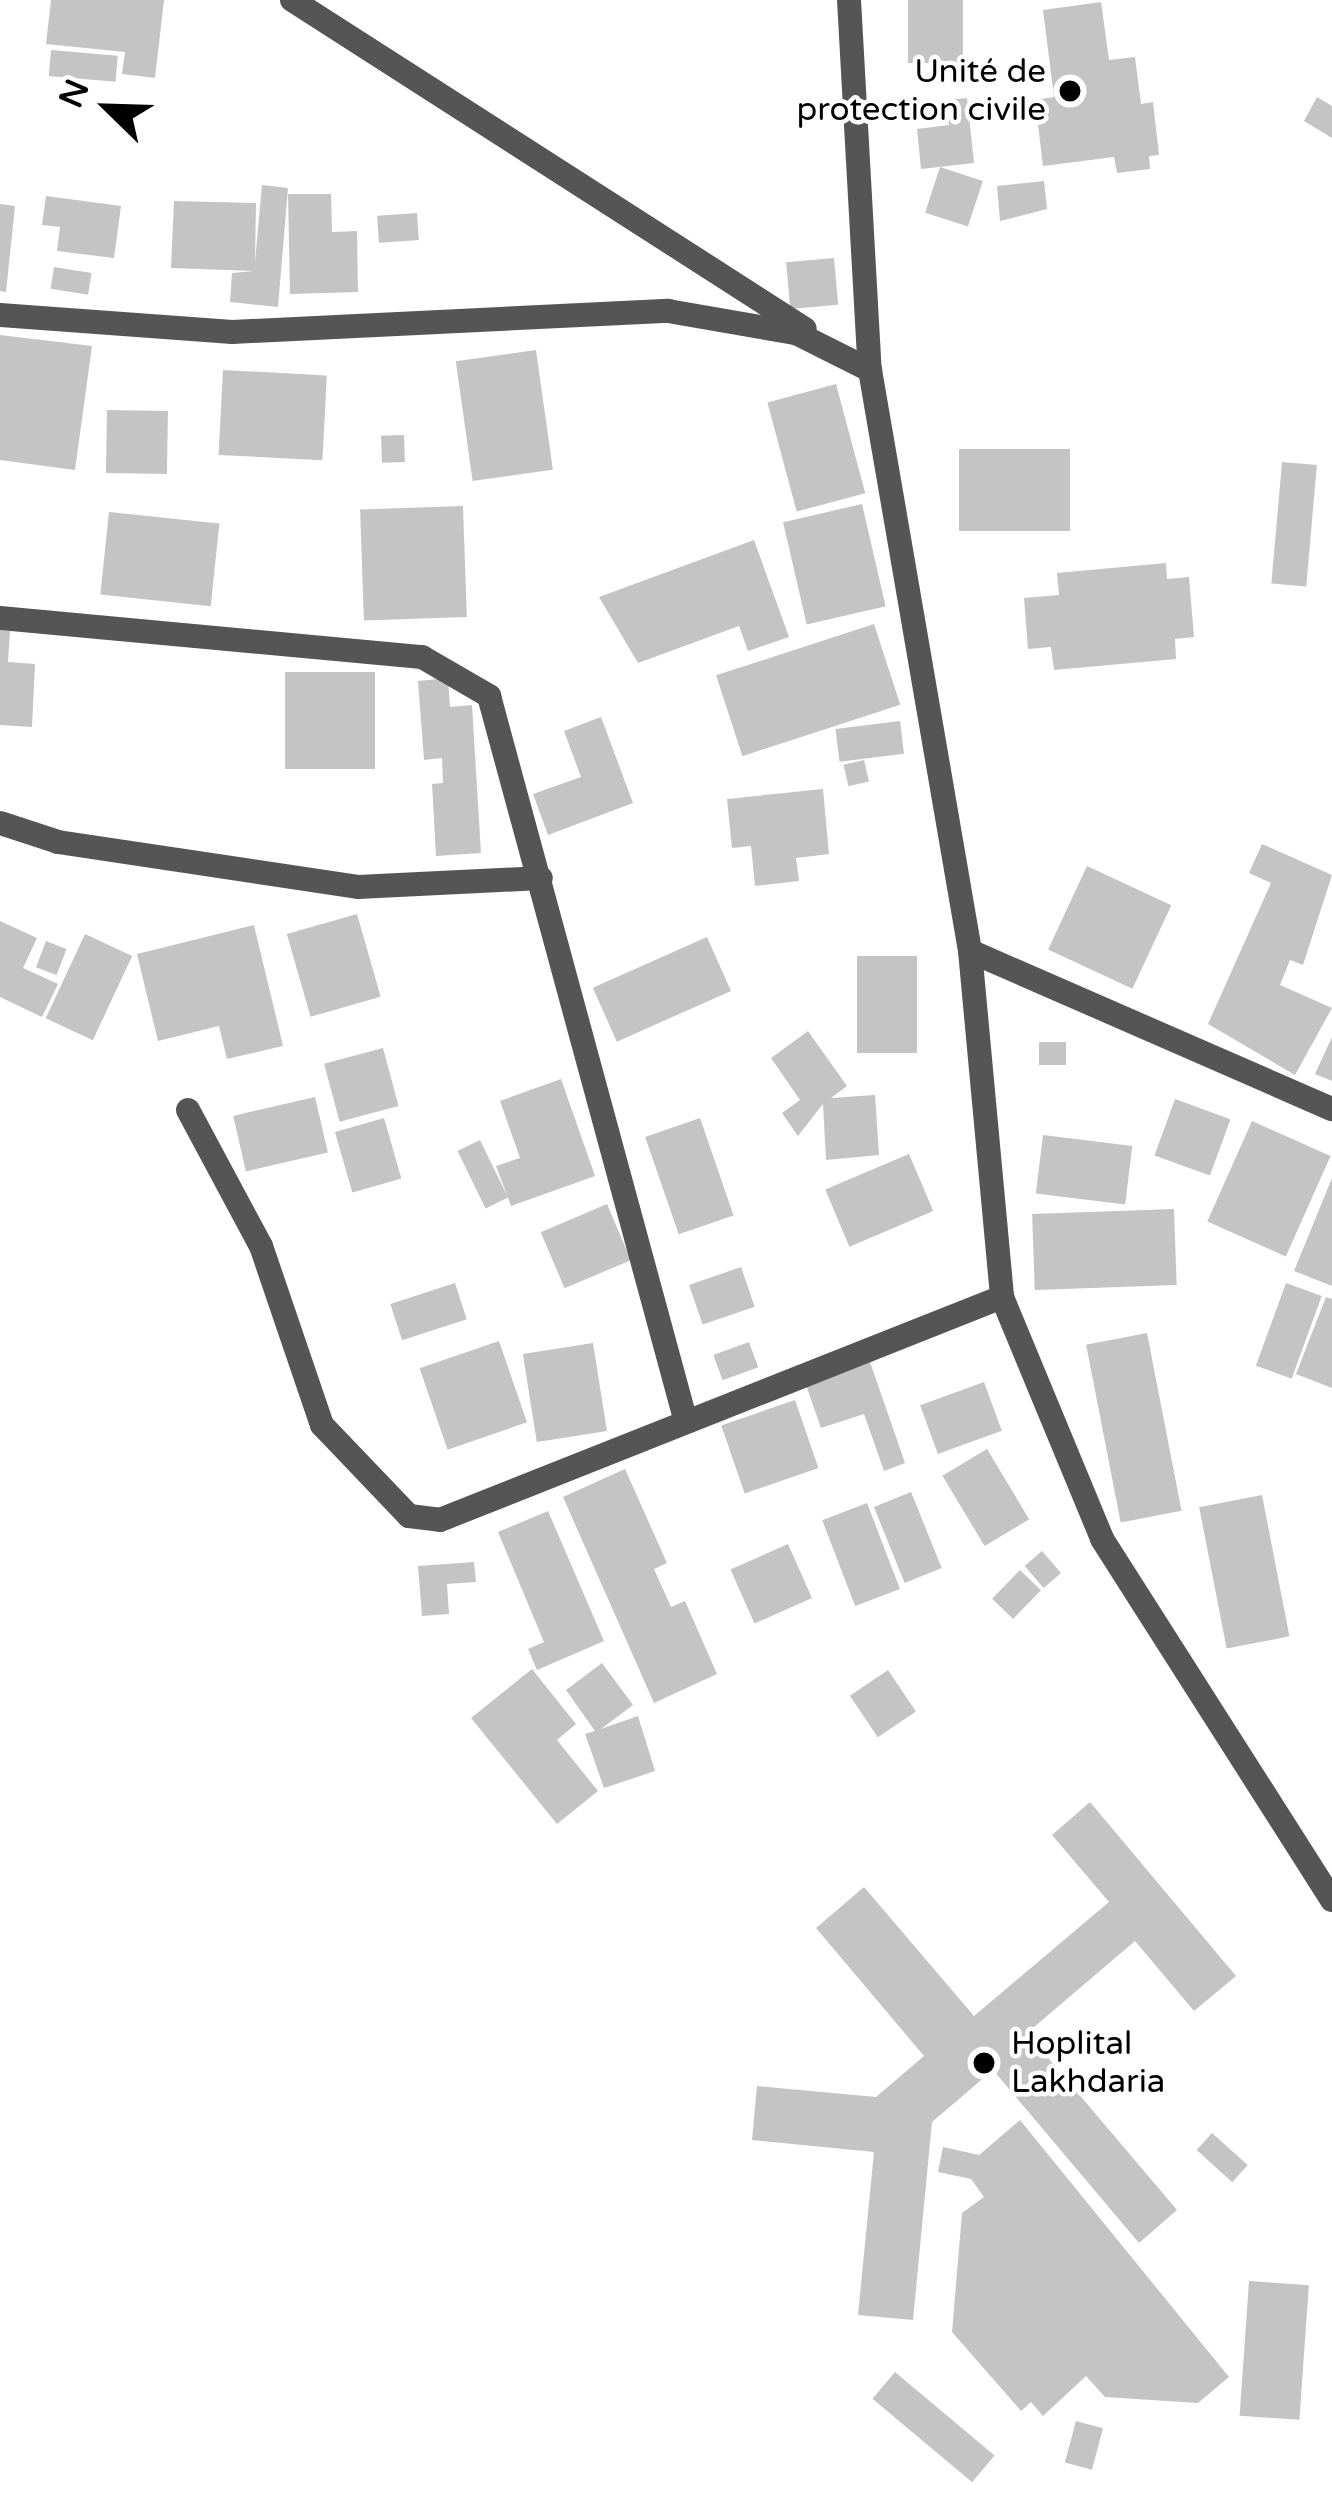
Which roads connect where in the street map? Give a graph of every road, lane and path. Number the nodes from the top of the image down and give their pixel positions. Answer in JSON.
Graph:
{"nodes":[{"id":1,"x":292,"y":0,"type":"edge"},
{"id":2,"x":849,"y":0,"type":"edge"},
{"id":3,"x":0,"y":315,"type":"edge"},
{"id":4,"x":826,"y":342,"type":"junction"},
{"id":5,"x":870,"y":370,"type":"junction"},
{"id":6,"x":0,"y":618,"type":"edge"},
{"id":7,"x":0,"y":823,"type":"edge"},
{"id":8,"x":541,"y":878,"type":"junction"},
{"id":9,"x":970,"y":951,"type":"junction"},
{"id":10,"x":1332,"y":1109,"type":"edge"},
{"id":11,"x":188,"y":1110,"type":"dead end"},
{"id":12,"x":1002,"y":1297,"type":"junction"},
{"id":13,"x":686,"y":1422,"type":"junction"},
{"id":14,"x":1332,"y":1900,"type":"edge"}],
"edges":[{"from":1,"to":4,"type":"street"},
{"from":2,"to":5,"type":"street"},
{"from":3,"to":4,"type":"street"},
{"from":4,"to":5,"type":"street"},
{"from":5,"to":9,"type":"street"},
{"from":6,"to":8,"type":"street"},
{"from":7,"to":8,"type":"street"},
{"from":8,"to":13,"type":"street"},
{"from":9,"to":10,"type":"street"},
{"from":9,"to":12,"type":"street"},
{"from":11,"to":13,"type":"street"},
{"from":12,"to":13,"type":"street"},
{"from":12,"to":14,"type":"street"}]}
